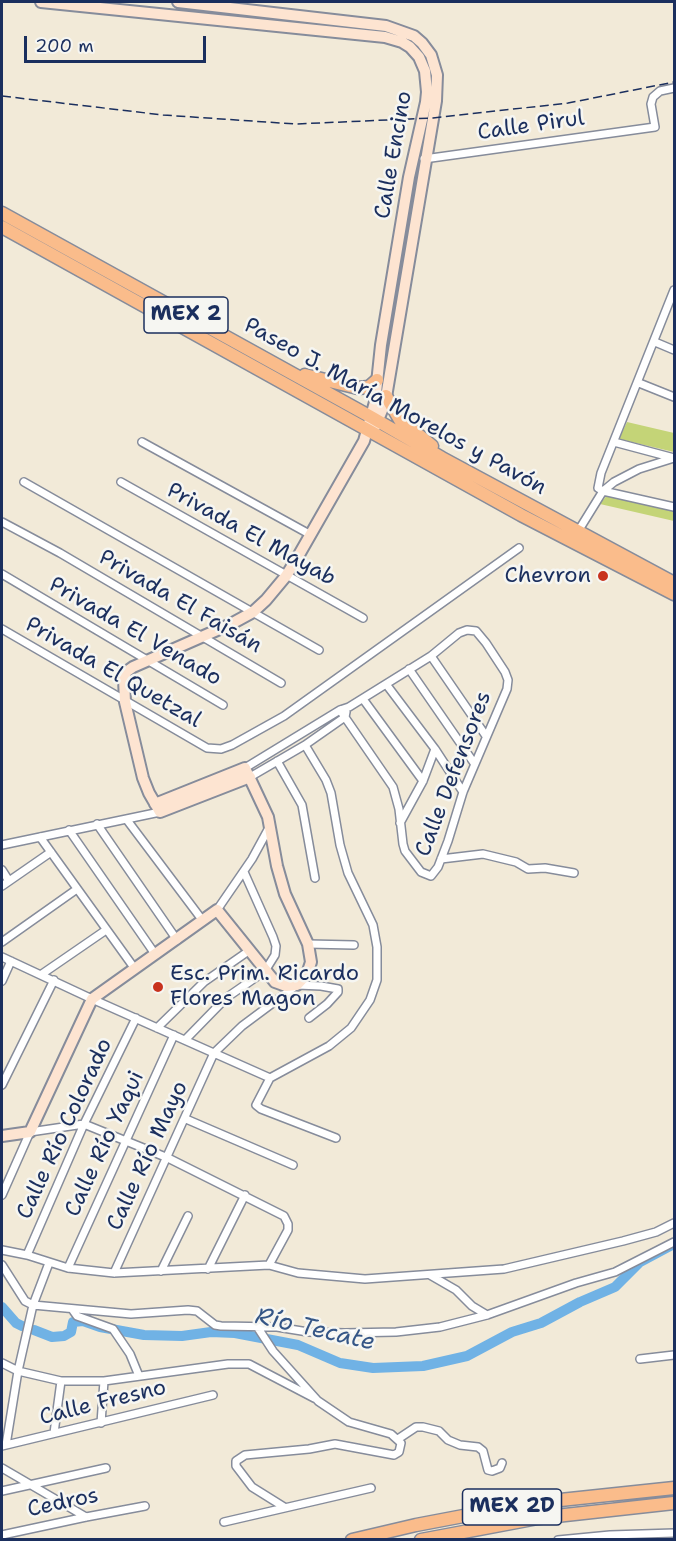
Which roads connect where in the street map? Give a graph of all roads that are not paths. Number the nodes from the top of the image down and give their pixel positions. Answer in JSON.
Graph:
{"nodes":[{"id":1,"x":41,"y":2,"type":"edge"},
{"id":2,"x":178,"y":2,"type":"edge"},
{"id":3,"x":675,"y":88,"type":"edge"},
{"id":4,"x":425,"y":159,"type":"junction"},
{"id":5,"x":412,"y":160,"type":"junction"},
{"id":6,"x":2,"y":213,"type":"edge"},
{"id":7,"x":2,"y":227,"type":"edge"},
{"id":8,"x":675,"y":290,"type":"edge"},
{"id":9,"x":672,"y":302,"type":"edge"},
{"id":10,"x":655,"y":342,"type":"junction"},
{"id":11,"x":675,"y":350,"type":"edge"},
{"id":12,"x":287,"y":370,"type":"junction"},
{"id":13,"x":377,"y":380,"type":"junction"},
{"id":14,"x":639,"y":383,"type":"junction"},
{"id":15,"x":386,"y":396,"type":"junction"},
{"id":16,"x":675,"y":397,"type":"edge"},
{"id":17,"x":372,"y":424,"type":"junction"},
{"id":18,"x":142,"y":442,"type":"dead end"},
{"id":19,"x":614,"y":442,"type":"junction"},
{"id":20,"x":442,"y":458,"type":"junction"},
{"id":21,"x":675,"y":458,"type":"edge"},
{"id":22,"x":24,"y":482,"type":"dead end"},
{"id":23,"x":121,"y":482,"type":"dead end"},
{"id":24,"x":603,"y":491,"type":"junction"},
{"id":25,"x":675,"y":507,"type":"edge"},
{"id":26,"x":2,"y":522,"type":"edge"},
{"id":27,"x":311,"y":535,"type":"junction"},
{"id":28,"x":575,"y":536,"type":"junction"},
{"id":29,"x":519,"y":548,"type":"dead end"},
{"id":30,"x":2,"y":574,"type":"edge"},
{"id":31,"x":286,"y":576,"type":"junction"},
{"id":32,"x":675,"y":583,"type":"edge"},
{"id":33,"x":675,"y":594,"type":"edge"},
{"id":34,"x":253,"y":612,"type":"junction"},
{"id":35,"x":363,"y":618,"type":"dead end"},
{"id":36,"x":2,"y":629,"type":"edge"},
{"id":37,"x":203,"y":636,"type":"junction"},
{"id":38,"x":319,"y":650,"type":"dead end"},
{"id":39,"x":431,"y":656,"type":"junction"},
{"id":40,"x":149,"y":660,"type":"junction"},
{"id":41,"x":409,"y":669,"type":"junction"},
{"id":42,"x":281,"y":683,"type":"dead end"},
{"id":43,"x":386,"y":684,"type":"junction"},
{"id":44,"x":363,"y":699,"type":"junction"},
{"id":45,"x":125,"y":702,"type":"junction"},
{"id":46,"x":223,"y":705,"type":"dead end"},
{"id":47,"x":349,"y":707,"type":"junction"},
{"id":48,"x":340,"y":710,"type":"junction"},
{"id":49,"x":345,"y":717,"type":"junction"},
{"id":50,"x":486,"y":736,"type":"junction"},
{"id":51,"x":305,"y":745,"type":"junction"},
{"id":52,"x":435,"y":749,"type":"junction"},
{"id":53,"x":277,"y":761,"type":"junction"},
{"id":54,"x":474,"y":763,"type":"junction"},
{"id":55,"x":248,"y":773,"type":"junction"},
{"id":56,"x":423,"y":781,"type":"junction"},
{"id":57,"x":463,"y":792,"type":"junction"},
{"id":58,"x":158,"y":808,"type":"junction"},
{"id":59,"x":127,"y":820,"type":"junction"},
{"id":60,"x":400,"y":823,"type":"junction"},
{"id":61,"x":97,"y":824,"type":"junction"},
{"id":62,"x":271,"y":824,"type":"junction"},
{"id":63,"x":69,"y":830,"type":"junction"},
{"id":64,"x":40,"y":837,"type":"junction"},
{"id":65,"x":2,"y":845,"type":"edge"},
{"id":66,"x":51,"y":852,"type":"junction"},
{"id":67,"x":441,"y":860,"type":"junction"},
{"id":68,"x":2,"y":870,"type":"edge"},
{"id":69,"x":244,"y":872,"type":"junction"},
{"id":70,"x":574,"y":873,"type":"dead end"},
{"id":71,"x":315,"y":878,"type":"dead end"},
{"id":72,"x":9,"y":881,"type":"junction"},
{"id":73,"x":2,"y":886,"type":"edge"},
{"id":74,"x":77,"y":889,"type":"junction"},
{"id":75,"x":217,"y":910,"type":"junction"},
{"id":76,"x":203,"y":921,"type":"junction"},
{"id":77,"x":106,"y":930,"type":"junction"},
{"id":78,"x":177,"y":940,"type":"junction"},
{"id":79,"x":2,"y":942,"type":"edge"},
{"id":80,"x":308,"y":944,"type":"junction"},
{"id":81,"x":354,"y":945,"type":"dead end"},
{"id":82,"x":250,"y":950,"type":"junction"},
{"id":83,"x":155,"y":954,"type":"junction"},
{"id":84,"x":2,"y":957,"type":"edge"},
{"id":85,"x":11,"y":961,"type":"junction"},
{"id":86,"x":135,"y":969,"type":"junction"},
{"id":87,"x":265,"y":971,"type":"junction"},
{"id":88,"x":42,"y":974,"type":"junction"},
{"id":89,"x":54,"y":980,"type":"junction"},
{"id":90,"x":2,"y":981,"type":"edge"},
{"id":91,"x":297,"y":985,"type":"junction"},
{"id":92,"x":92,"y":999,"type":"junction"},
{"id":93,"x":136,"y":1018,"type":"junction"},
{"id":94,"x":309,"y":1018,"type":"dead end"},
{"id":95,"x":157,"y":1028,"type":"junction"},
{"id":96,"x":174,"y":1035,"type":"junction"},
{"id":97,"x":185,"y":1040,"type":"junction"},
{"id":98,"x":214,"y":1053,"type":"junction"},
{"id":99,"x":270,"y":1078,"type":"junction"},
{"id":100,"x":2,"y":1085,"type":"edge"},
{"id":101,"x":186,"y":1119,"type":"junction"},
{"id":102,"x":84,"y":1124,"type":"junction"},
{"id":103,"x":30,"y":1132,"type":"junction"},
{"id":104,"x":2,"y":1136,"type":"edge"},
{"id":105,"x":336,"y":1138,"type":"dead end"},
{"id":106,"x":126,"y":1142,"type":"junction"},
{"id":107,"x":168,"y":1158,"type":"junction"},
{"id":108,"x":293,"y":1165,"type":"dead end"},
{"id":109,"x":245,"y":1195,"type":"junction"},
{"id":110,"x":2,"y":1196,"type":"edge"},
{"id":111,"x":188,"y":1216,"type":"dead end"},
{"id":112,"x":675,"y":1223,"type":"edge"},
{"id":113,"x":675,"y":1242,"type":"edge"},
{"id":114,"x":2,"y":1250,"type":"edge"},
{"id":115,"x":27,"y":1255,"type":"junction"},
{"id":116,"x":50,"y":1263,"type":"junction"},
{"id":117,"x":2,"y":1265,"type":"edge"},
{"id":118,"x":269,"y":1266,"type":"junction"},
{"id":119,"x":68,"y":1268,"type":"junction"},
{"id":120,"x":208,"y":1269,"type":"junction"},
{"id":121,"x":161,"y":1271,"type":"junction"},
{"id":122,"x":114,"y":1273,"type":"junction"},
{"id":123,"x":430,"y":1275,"type":"junction"},
{"id":124,"x":12,"y":1282,"type":"junction"},
{"id":125,"x":3,"y":1285,"type":"edge"},
{"id":126,"x":33,"y":1305,"type":"junction"},
{"id":127,"x":72,"y":1309,"type":"junction"},
{"id":128,"x":487,"y":1315,"type":"junction"},
{"id":129,"x":258,"y":1328,"type":"junction"},
{"id":130,"x":675,"y":1355,"type":"edge"},
{"id":131,"x":640,"y":1359,"type":"dead end"},
{"id":132,"x":2,"y":1363,"type":"edge"},
{"id":133,"x":18,"y":1371,"type":"junction"},
{"id":134,"x":139,"y":1376,"type":"junction"},
{"id":135,"x":104,"y":1380,"type":"junction"},
{"id":136,"x":61,"y":1381,"type":"junction"},
{"id":137,"x":213,"y":1395,"type":"dead end"},
{"id":138,"x":318,"y":1401,"type":"junction"},
{"id":139,"x":101,"y":1422,"type":"junction"},
{"id":140,"x":54,"y":1433,"type":"junction"},
{"id":141,"x":398,"y":1439,"type":"junction"},
{"id":142,"x":4,"y":1446,"type":"edge"},
{"id":143,"x":502,"y":1463,"type":"dead end"},
{"id":144,"x":2,"y":1468,"type":"edge"},
{"id":145,"x":106,"y":1468,"type":"dead end"},
{"id":146,"x":29,"y":1485,"type":"junction"},
{"id":147,"x":371,"y":1488,"type":"dead end"},
{"id":148,"x":675,"y":1488,"type":"edge"},
{"id":149,"x":2,"y":1491,"type":"edge"},
{"id":150,"x":675,"y":1503,"type":"edge"},
{"id":151,"x":145,"y":1506,"type":"dead end"},
{"id":152,"x":284,"y":1508,"type":"junction"},
{"id":153,"x":86,"y":1517,"type":"junction"},
{"id":154,"x":224,"y":1522,"type":"dead end"},
{"id":155,"x":675,"y":1533,"type":"edge"},
{"id":156,"x":2,"y":1535,"type":"edge"},
{"id":157,"x":654,"y":1537,"type":"edge"},
{"id":158,"x":352,"y":1539,"type":"edge"},
{"id":159,"x":421,"y":1539,"type":"edge"},
{"id":160,"x":558,"y":1539,"type":"edge"}],
"edges":[{"from":1,"to":5,"type":"street","name":"Calle Encino"},
{"from":2,"to":4,"type":"street","name":"Calle Encino"},
{"from":3,"to":4,"type":"street","name":"Calle Pirul"},
{"from":4,"to":5,"type":"street","name":"Calle Pirul"},
{"from":4,"to":15,"type":"street","name":"Calle Encino"},
{"from":5,"to":13,"type":"street","name":"Calle Encino"},
{"from":6,"to":12,"type":"highway","name":"Paseo J. María Morelos y Pavón","number":"MEX 2"},
{"from":7,"to":17,"type":"highway","name":"Paseo J. María Morelos y Pavón","number":"MEX 2"},
{"from":8,"to":9,"type":"street"},
{"from":9,"to":10,"type":"street"},
{"from":10,"to":11,"type":"street"},
{"from":10,"to":14,"type":"street"},
{"from":12,"to":13,"type":"highway"},
{"from":12,"to":17,"type":"highway","name":"Paseo J. María Morelos y Pavón","number":"MEX 2"},
{"from":13,"to":17,"type":"street","name":"Calle Encino"},
{"from":14,"to":16,"type":"street"},
{"from":14,"to":19,"type":"street"},
{"from":15,"to":17,"type":"street","name":"Calle Encino"},
{"from":15,"to":20,"type":"highway"},
{"from":17,"to":20,"type":"highway","name":"Paseo J. María Morelos y Pavón","number":"MEX 2"},
{"from":17,"to":27,"type":"street"},
{"from":17,"to":28,"type":"highway","name":"Paseo J. María Morelos y Pavón","number":"MEX 2"},
{"from":18,"to":27,"type":"street"},
{"from":19,"to":21,"type":"street"},
{"from":19,"to":24,"type":"street"},
{"from":20,"to":28,"type":"highway","name":"Paseo J. María Morelos y Pavón","number":"MEX 2"},
{"from":21,"to":24,"type":"street"},
{"from":22,"to":34,"type":"street"},
{"from":23,"to":31,"type":"street","name":"Privada El Mayab"},
{"from":24,"to":25,"type":"street"},
{"from":24,"to":28,"type":"street"},
{"from":26,"to":37,"type":"street","name":"Privada El Faisán"},
{"from":27,"to":31,"type":"street"},
{"from":28,"to":32,"type":"highway","name":"Paseo J. María Morelos y Pavón","number":"MEX 2"},
{"from":28,"to":33,"type":"highway","name":"Paseo J. María Morelos y Pavón","number":"MEX 2"},
{"from":29,"to":45,"type":"street","name":"Privada El Quetzal"},
{"from":30,"to":40,"type":"street","name":"Privada El Venado"},
{"from":31,"to":34,"type":"street"},
{"from":31,"to":35,"type":"street","name":"Privada El Mayab"},
{"from":34,"to":37,"type":"street"},
{"from":34,"to":38,"type":"street"},
{"from":36,"to":45,"type":"street","name":"Privada El Quetzal"},
{"from":37,"to":40,"type":"street"},
{"from":37,"to":42,"type":"street","name":"Privada El Faisán"},
{"from":39,"to":41,"type":"street"},
{"from":39,"to":50,"type":"street"},
{"from":39,"to":50,"type":"street","name":"Calle Defensores"},
{"from":40,"to":45,"type":"street"},
{"from":40,"to":46,"type":"street","name":"Privada El Venado"},
{"from":41,"to":43,"type":"street"},
{"from":41,"to":54,"type":"street"},
{"from":43,"to":44,"type":"street"},
{"from":43,"to":52,"type":"street"},
{"from":44,"to":47,"type":"street"},
{"from":44,"to":56,"type":"street"},
{"from":45,"to":58,"type":"street"},
{"from":47,"to":48,"type":"street"},
{"from":47,"to":49,"type":"street"},
{"from":48,"to":49,"type":"street"},
{"from":48,"to":55,"type":"street"},
{"from":49,"to":51,"type":"street"},
{"from":49,"to":60,"type":"street"},
{"from":50,"to":54,"type":"street","name":"Calle Defensores"},
{"from":51,"to":53,"type":"street"},
{"from":51,"to":99,"type":"street"},
{"from":52,"to":56,"type":"street"},
{"from":52,"to":57,"type":"street"},
{"from":53,"to":55,"type":"street"},
{"from":53,"to":71,"type":"street"},
{"from":54,"to":57,"type":"street","name":"Calle Defensores"},
{"from":55,"to":58,"type":"street"},
{"from":55,"to":62,"type":"street"},
{"from":56,"to":60,"type":"street"},
{"from":57,"to":67,"type":"street","name":"Calle Defensores"},
{"from":58,"to":59,"type":"street"},
{"from":59,"to":61,"type":"street"},
{"from":59,"to":76,"type":"street"},
{"from":60,"to":67,"type":"street","name":"Calle Defensores"},
{"from":61,"to":63,"type":"street"},
{"from":61,"to":78,"type":"street"},
{"from":62,"to":69,"type":"street"},
{"from":62,"to":80,"type":"street"},
{"from":63,"to":64,"type":"street"},
{"from":63,"to":83,"type":"street"},
{"from":64,"to":65,"type":"street"},
{"from":64,"to":66,"type":"street"},
{"from":66,"to":72,"type":"street"},
{"from":66,"to":74,"type":"street"},
{"from":67,"to":70,"type":"street"},
{"from":68,"to":72,"type":"street"},
{"from":69,"to":75,"type":"street"},
{"from":69,"to":87,"type":"street"},
{"from":72,"to":73,"type":"street"},
{"from":74,"to":77,"type":"street"},
{"from":74,"to":79,"type":"street"},
{"from":75,"to":76,"type":"street"},
{"from":75,"to":82,"type":"street"},
{"from":76,"to":78,"type":"street"},
{"from":77,"to":86,"type":"street"},
{"from":77,"to":88,"type":"street"},
{"from":78,"to":83,"type":"street"},
{"from":80,"to":81,"type":"street"},
{"from":80,"to":91,"type":"street"},
{"from":82,"to":87,"type":"street"},
{"from":82,"to":95,"type":"street"},
{"from":83,"to":86,"type":"street"},
{"from":84,"to":85,"type":"street"},
{"from":85,"to":88,"type":"street"},
{"from":85,"to":90,"type":"street"},
{"from":86,"to":92,"type":"street"},
{"from":87,"to":91,"type":"street"},
{"from":87,"to":97,"type":"street"},
{"from":88,"to":89,"type":"street"},
{"from":89,"to":92,"type":"street"},
{"from":89,"to":100,"type":"street"},
{"from":91,"to":94,"type":"street"},
{"from":91,"to":98,"type":"street"},
{"from":92,"to":93,"type":"street"},
{"from":92,"to":103,"type":"street"},
{"from":93,"to":95,"type":"street"},
{"from":93,"to":102,"type":"street","name":"Calle Río Colorado"},
{"from":95,"to":96,"type":"street"},
{"from":96,"to":97,"type":"street"},
{"from":96,"to":106,"type":"street","name":"Calle Río Yaqui"},
{"from":97,"to":98,"type":"street"},
{"from":98,"to":99,"type":"street"},
{"from":98,"to":101,"type":"street","name":"Calle Río Mayo"},
{"from":99,"to":105,"type":"street"},
{"from":101,"to":107,"type":"street","name":"Calle Río Mayo"},
{"from":101,"to":108,"type":"street"},
{"from":102,"to":103,"type":"street"},
{"from":102,"to":106,"type":"street"},
{"from":102,"to":115,"type":"street","name":"Calle Río Colorado"},
{"from":103,"to":104,"type":"street"},
{"from":103,"to":110,"type":"street"},
{"from":106,"to":107,"type":"street"},
{"from":106,"to":119,"type":"street","name":"Calle Río Yaqui"},
{"from":107,"to":109,"type":"street"},
{"from":107,"to":122,"type":"street","name":"Calle Río Mayo"},
{"from":109,"to":118,"type":"street"},
{"from":109,"to":120,"type":"street"},
{"from":111,"to":121,"type":"street"},
{"from":112,"to":123,"type":"street"},
{"from":113,"to":128,"type":"street"},
{"from":114,"to":115,"type":"street"},
{"from":115,"to":116,"type":"street"},
{"from":116,"to":119,"type":"street"},
{"from":116,"to":126,"type":"street"},
{"from":117,"to":124,"type":"street"},
{"from":118,"to":120,"type":"street"},
{"from":118,"to":123,"type":"street"},
{"from":119,"to":122,"type":"street"},
{"from":120,"to":121,"type":"street"},
{"from":121,"to":122,"type":"street"},
{"from":123,"to":128,"type":"street"},
{"from":124,"to":125,"type":"street"},
{"from":124,"to":126,"type":"street"},
{"from":126,"to":127,"type":"street"},
{"from":126,"to":133,"type":"street"},
{"from":127,"to":129,"type":"street"},
{"from":127,"to":134,"type":"street"},
{"from":128,"to":129,"type":"street"},
{"from":129,"to":138,"type":"street"},
{"from":130,"to":131,"type":"street"},
{"from":132,"to":133,"type":"street"},
{"from":133,"to":136,"type":"street"},
{"from":133,"to":142,"type":"street"},
{"from":134,"to":135,"type":"street"},
{"from":134,"to":138,"type":"street"},
{"from":135,"to":136,"type":"street"},
{"from":135,"to":139,"type":"street"},
{"from":136,"to":140,"type":"street"},
{"from":137,"to":139,"type":"street","name":"Calle Fresno"},
{"from":138,"to":141,"type":"street"},
{"from":139,"to":140,"type":"street","name":"Calle Fresno"},
{"from":140,"to":142,"type":"street","name":"Calle Fresno"},
{"from":141,"to":143,"type":"street"},
{"from":141,"to":152,"type":"street"},
{"from":144,"to":146,"type":"street"},
{"from":145,"to":146,"type":"street"},
{"from":146,"to":149,"type":"street"},
{"from":146,"to":153,"type":"street"},
{"from":147,"to":152,"type":"street"},
{"from":148,"to":158,"type":"highway","number":"MEX 2D"},
{"from":150,"to":159,"type":"highway","number":"MEX 2D"},
{"from":151,"to":153,"type":"street","name":"Cedros"},
{"from":152,"to":154,"type":"street"},
{"from":153,"to":156,"type":"street","name":"Cedros"},
{"from":155,"to":157,"type":"street"},
{"from":157,"to":160,"type":"street"}]}
